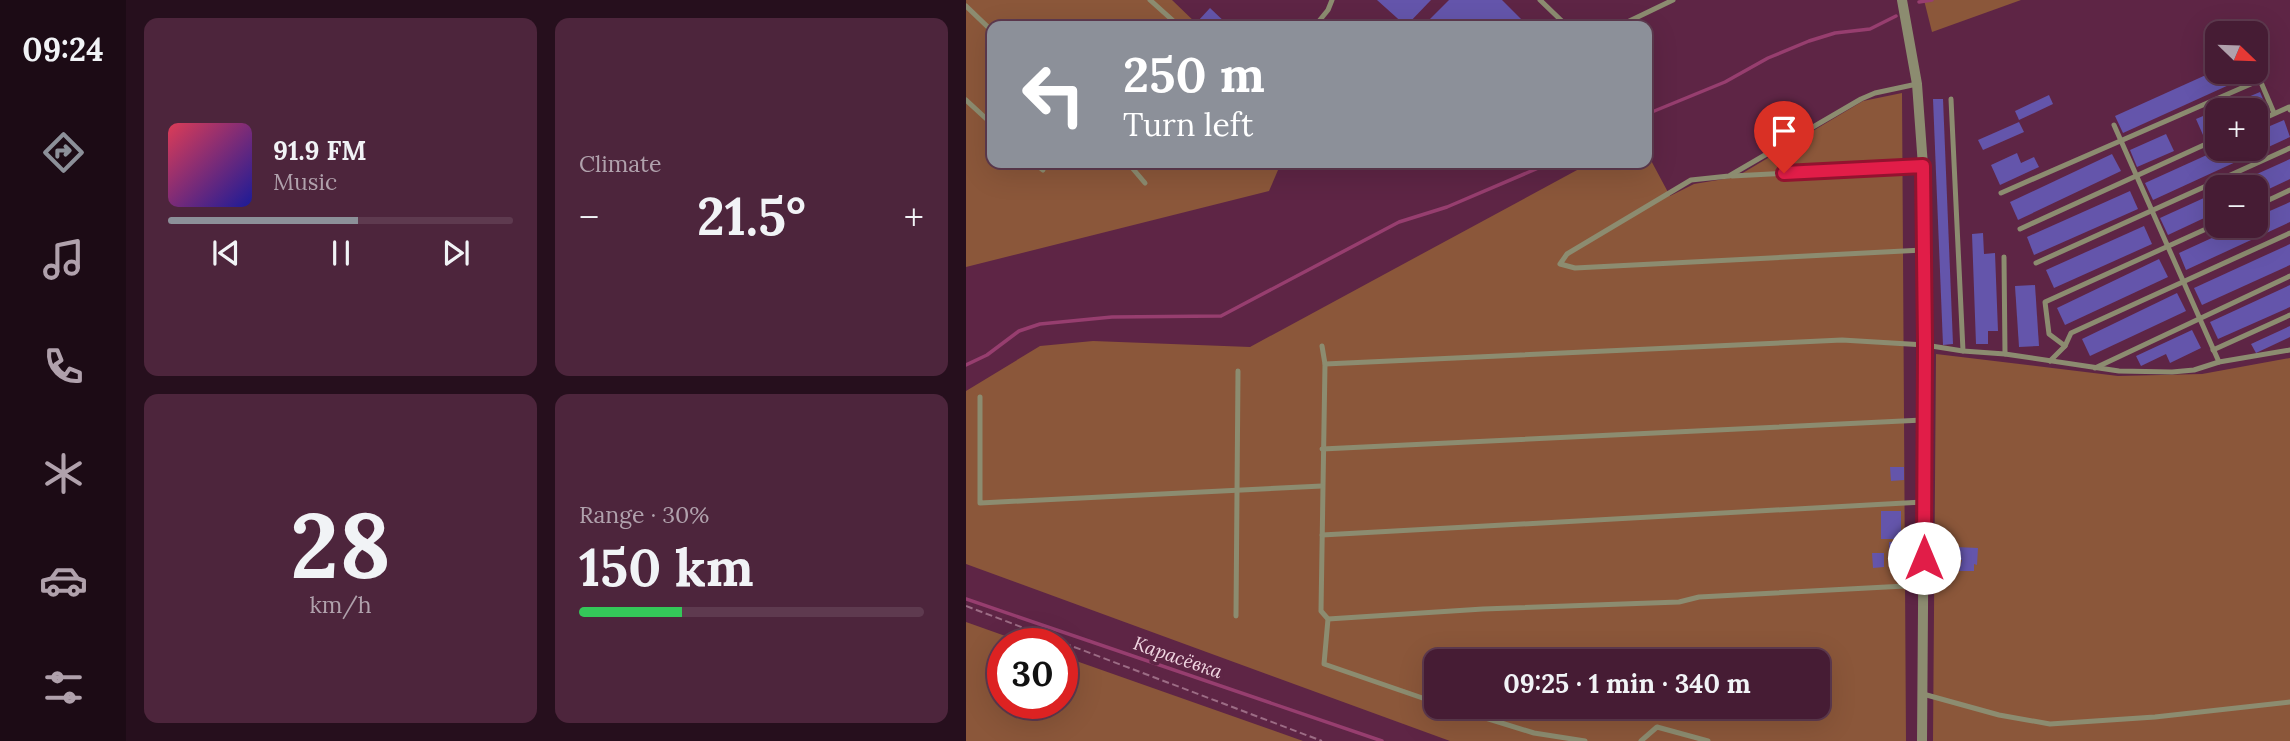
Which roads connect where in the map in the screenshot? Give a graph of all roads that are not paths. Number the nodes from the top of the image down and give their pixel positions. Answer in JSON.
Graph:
{"nodes":[{"id":1,"x":1150,"y":0,"type":"edge"},
{"id":2,"x":1332,"y":0,"type":"edge"},
{"id":3,"x":1540,"y":0,"type":"edge"},
{"id":4,"x":1673,"y":0,"type":"edge"},
{"id":5,"x":1902,"y":0,"type":"edge"},
{"id":6,"x":966,"y":6,"type":"edge"},
{"id":7,"x":1173,"y":21,"type":"edge"},
{"id":8,"x":1319,"y":21,"type":"edge"},
{"id":9,"x":1562,"y":21,"type":"edge"},
{"id":10,"x":1629,"y":21,"type":"edge"},
{"id":11,"x":987,"y":26,"type":"edge"},
{"id":12,"x":1917,"y":84,"type":"junction"},
{"id":13,"x":1951,"y":99,"type":"dead end"},
{"id":14,"x":966,"y":100,"type":"edge"},
{"id":15,"x":2290,"y":110,"type":"edge"},
{"id":16,"x":2274,"y":113,"type":"junction"},
{"id":17,"x":2268,"y":116,"type":"edge"},
{"id":18,"x":987,"y":119,"type":"edge"},
{"id":19,"x":2114,"y":125,"type":"dead end"},
{"id":20,"x":2121,"y":140,"type":"junction"},
{"id":21,"x":2205,"y":145,"type":"edge"},
{"id":22,"x":2290,"y":148,"type":"edge"},
{"id":23,"x":1923,"y":166,"type":"junction"},
{"id":24,"x":1040,"y":168,"type":"edge"},
{"id":25,"x":1132,"y":168,"type":"edge"},
{"id":26,"x":1042,"y":170,"type":"dead end"},
{"id":27,"x":1729,"y":176,"type":"junction"},
{"id":28,"x":2137,"y":176,"type":"junction"},
{"id":29,"x":1145,"y":183,"type":"dead end"},
{"id":30,"x":2290,"y":190,"type":"edge"},
{"id":31,"x":2001,"y":193,"type":"dead end"},
{"id":32,"x":2268,"y":200,"type":"edge"},
{"id":33,"x":2152,"y":211,"type":"junction"},
{"id":34,"x":2020,"y":229,"type":"dead end"},
{"id":35,"x":2205,"y":230,"type":"edge"},
{"id":36,"x":2290,"y":233,"type":"edge"},
{"id":37,"x":2168,"y":247,"type":"junction"},
{"id":38,"x":1923,"y":250,"type":"junction"},
{"id":39,"x":2004,"y":257,"type":"dead end"},
{"id":40,"x":2036,"y":263,"type":"dead end"},
{"id":41,"x":2290,"y":276,"type":"edge"},
{"id":42,"x":2183,"y":282,"type":"junction"},
{"id":43,"x":2290,"y":315,"type":"edge"},
{"id":44,"x":2199,"y":318,"type":"junction"},
{"id":45,"x":1925,"y":345,"type":"junction"},
{"id":46,"x":1322,"y":346,"type":"dead end"},
{"id":47,"x":2065,"y":346,"type":"junction"},
{"id":48,"x":2213,"y":350,"type":"junction"},
{"id":49,"x":2290,"y":350,"type":"edge"},
{"id":50,"x":1964,"y":351,"type":"junction"},
{"id":51,"x":2005,"y":354,"type":"junction"},
{"id":52,"x":2050,"y":360,"type":"junction"},
{"id":53,"x":2219,"y":362,"type":"junction"},
{"id":54,"x":1325,"y":364,"type":"junction"},
{"id":55,"x":2095,"y":368,"type":"junction"},
{"id":56,"x":1238,"y":371,"type":"dead end"},
{"id":57,"x":980,"y":397,"type":"dead end"},
{"id":58,"x":1923,"y":420,"type":"junction"},
{"id":59,"x":1322,"y":449,"type":"junction"},
{"id":60,"x":1322,"y":486,"type":"junction"},
{"id":61,"x":1235,"y":491,"type":"junction"},
{"id":62,"x":1923,"y":502,"type":"junction"},
{"id":63,"x":1322,"y":535,"type":"junction"},
{"id":64,"x":1924,"y":585,"type":"junction"},
{"id":65,"x":1236,"y":616,"type":"dead end"},
{"id":66,"x":1328,"y":619,"type":"junction"},
{"id":67,"x":1923,"y":694,"type":"junction"},
{"id":68,"x":1424,"y":699,"type":"edge"},
{"id":69,"x":2290,"y":702,"type":"edge"},
{"id":70,"x":1489,"y":719,"type":"edge"},
{"id":71,"x":1586,"y":741,"type":"edge"},
{"id":72,"x":1641,"y":741,"type":"edge"},
{"id":73,"x":1708,"y":741,"type":"edge"},
{"id":74,"x":1922,"y":741,"type":"edge"}],
"edges":[{"from":1,"to":7,"type":"lane"},
{"from":2,"to":8,"type":"lane"},
{"from":3,"to":9,"type":"lane"},
{"from":4,"to":10,"type":"lane"},
{"from":5,"to":12,"type":"street"},
{"from":6,"to":11,"type":"lane"},
{"from":12,"to":23,"type":"street"},
{"from":12,"to":27,"type":"lane"},
{"from":13,"to":50,"type":"lane"},
{"from":14,"to":18,"type":"lane"},
{"from":15,"to":16,"type":"lane"},
{"from":16,"to":17,"type":"lane"},
{"from":16,"to":20,"type":"lane"},
{"from":19,"to":20,"type":"lane"},
{"from":20,"to":28,"type":"lane"},
{"from":20,"to":31,"type":"lane"},
{"from":21,"to":28,"type":"lane"},
{"from":22,"to":33,"type":"lane"},
{"from":23,"to":27,"type":"lane"},
{"from":23,"to":38,"type":"street"},
{"from":24,"to":26,"type":"lane"},
{"from":25,"to":29,"type":"lane"},
{"from":27,"to":38,"type":"lane"},
{"from":28,"to":33,"type":"lane"},
{"from":28,"to":34,"type":"lane"},
{"from":30,"to":32,"type":"lane"},
{"from":33,"to":37,"type":"lane"},
{"from":33,"to":40,"type":"lane"},
{"from":35,"to":37,"type":"lane"},
{"from":36,"to":42,"type":"lane"},
{"from":37,"to":42,"type":"lane"},
{"from":37,"to":47,"type":"lane"},
{"from":38,"to":45,"type":"street"},
{"from":39,"to":51,"type":"lane"},
{"from":41,"to":44,"type":"lane"},
{"from":42,"to":44,"type":"lane"},
{"from":42,"to":47,"type":"lane"},
{"from":43,"to":48,"type":"lane"},
{"from":44,"to":48,"type":"lane"},
{"from":44,"to":55,"type":"lane"},
{"from":45,"to":50,"type":"lane"},
{"from":45,"to":54,"type":"lane"},
{"from":45,"to":58,"type":"street"},
{"from":46,"to":54,"type":"lane"},
{"from":47,"to":52,"type":"lane"},
{"from":48,"to":53,"type":"lane"},
{"from":49,"to":53,"type":"lane"},
{"from":50,"to":51,"type":"lane"},
{"from":51,"to":52,"type":"lane"},
{"from":52,"to":55,"type":"lane"},
{"from":53,"to":55,"type":"lane"},
{"from":54,"to":59,"type":"lane"},
{"from":56,"to":61,"type":"lane"},
{"from":57,"to":61,"type":"lane"},
{"from":58,"to":59,"type":"lane"},
{"from":58,"to":62,"type":"street"},
{"from":59,"to":60,"type":"lane"},
{"from":60,"to":61,"type":"lane"},
{"from":60,"to":63,"type":"lane"},
{"from":61,"to":65,"type":"lane"},
{"from":62,"to":63,"type":"lane"},
{"from":62,"to":64,"type":"street"},
{"from":63,"to":66,"type":"lane"},
{"from":64,"to":66,"type":"lane"},
{"from":64,"to":67,"type":"street"},
{"from":66,"to":68,"type":"lane"},
{"from":67,"to":69,"type":"lane"},
{"from":67,"to":74,"type":"street"},
{"from":70,"to":71,"type":"lane"},
{"from":72,"to":73,"type":"lane"}]}
